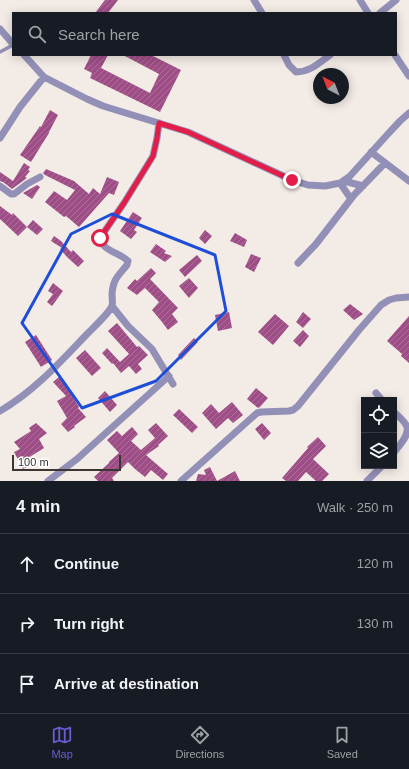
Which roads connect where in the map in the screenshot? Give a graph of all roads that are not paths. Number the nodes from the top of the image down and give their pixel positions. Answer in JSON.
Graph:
{"nodes":[{"id":1,"x":254,"y":0,"type":"edge"},
{"id":2,"x":360,"y":0,"type":"edge"},
{"id":3,"x":396,"y":0,"type":"edge"},
{"id":4,"x":261,"y":12,"type":"edge"},
{"id":5,"x":367,"y":12,"type":"edge"},
{"id":6,"x":381,"y":12,"type":"edge"},
{"id":7,"x":0,"y":29,"type":"edge"},
{"id":8,"x":12,"y":43,"type":"edge"},
{"id":9,"x":12,"y":45,"type":"edge"},
{"id":10,"x":0,"y":52,"type":"edge"},
{"id":11,"x":25,"y":56,"type":"edge"},
{"id":12,"x":284,"y":56,"type":"edge"},
{"id":13,"x":329,"y":56,"type":"edge"},
{"id":14,"x":396,"y":56,"type":"edge"},
{"id":15,"x":409,"y":76,"type":"edge"},
{"id":16,"x":44,"y":77,"type":"junction"},
{"id":17,"x":409,"y":113,"type":"edge"},
{"id":18,"x":159,"y":123,"type":"junction"},
{"id":19,"x":0,"y":138,"type":"edge"},
{"id":20,"x":371,"y":152,"type":"junction"},
{"id":21,"x":385,"y":163,"type":"junction"},
{"id":22,"x":40,"y":176,"type":"dead end"},
{"id":23,"x":409,"y":181,"type":"edge"},
{"id":24,"x":342,"y":182,"type":"junction"},
{"id":25,"x":0,"y":186,"type":"edge"},
{"id":26,"x":363,"y":186,"type":"junction"},
{"id":27,"x":351,"y":199,"type":"junction"},
{"id":28,"x":298,"y":263,"type":"dead end"},
{"id":29,"x":409,"y":297,"type":"edge"},
{"id":30,"x":112,"y":306,"type":"junction"},
{"id":31,"x":169,"y":376,"type":"junction"},
{"id":32,"x":173,"y":384,"type":"dead end"},
{"id":33,"x":376,"y":394,"type":"dead end"},
{"id":34,"x":379,"y":397,"type":"edge"},
{"id":35,"x":0,"y":412,"type":"edge"},
{"id":36,"x":397,"y":415,"type":"edge"},
{"id":37,"x":397,"y":448,"type":"edge"},
{"id":38,"x":379,"y":469,"type":"edge"},
{"id":39,"x":48,"y":481,"type":"edge"},
{"id":40,"x":181,"y":481,"type":"edge"},
{"id":41,"x":367,"y":481,"type":"edge"}],
"edges":[{"from":1,"to":4,"type":"street"},
{"from":2,"to":5,"type":"street"},
{"from":3,"to":6,"type":"street"},
{"from":7,"to":8,"type":"street"},
{"from":9,"to":10,"type":"lane"},
{"from":11,"to":16,"type":"street"},
{"from":12,"to":13,"type":"street"},
{"from":14,"to":15,"type":"street"},
{"from":16,"to":18,"type":"street"},
{"from":16,"to":19,"type":"street"},
{"from":17,"to":20,"type":"street"},
{"from":18,"to":24,"type":"street"},
{"from":18,"to":30,"type":"street"},
{"from":20,"to":21,"type":"street"},
{"from":20,"to":24,"type":"street"},
{"from":21,"to":23,"type":"street"},
{"from":21,"to":26,"type":"street"},
{"from":22,"to":25,"type":"street"},
{"from":24,"to":26,"type":"street"},
{"from":24,"to":27,"type":"street"},
{"from":26,"to":27,"type":"street"},
{"from":27,"to":28,"type":"street"},
{"from":29,"to":40,"type":"street"},
{"from":30,"to":31,"type":"street"},
{"from":30,"to":35,"type":"street"},
{"from":31,"to":32,"type":"street"},
{"from":31,"to":39,"type":"street"},
{"from":33,"to":34,"type":"street"},
{"from":36,"to":37,"type":"street"},
{"from":38,"to":41,"type":"street"}]}
